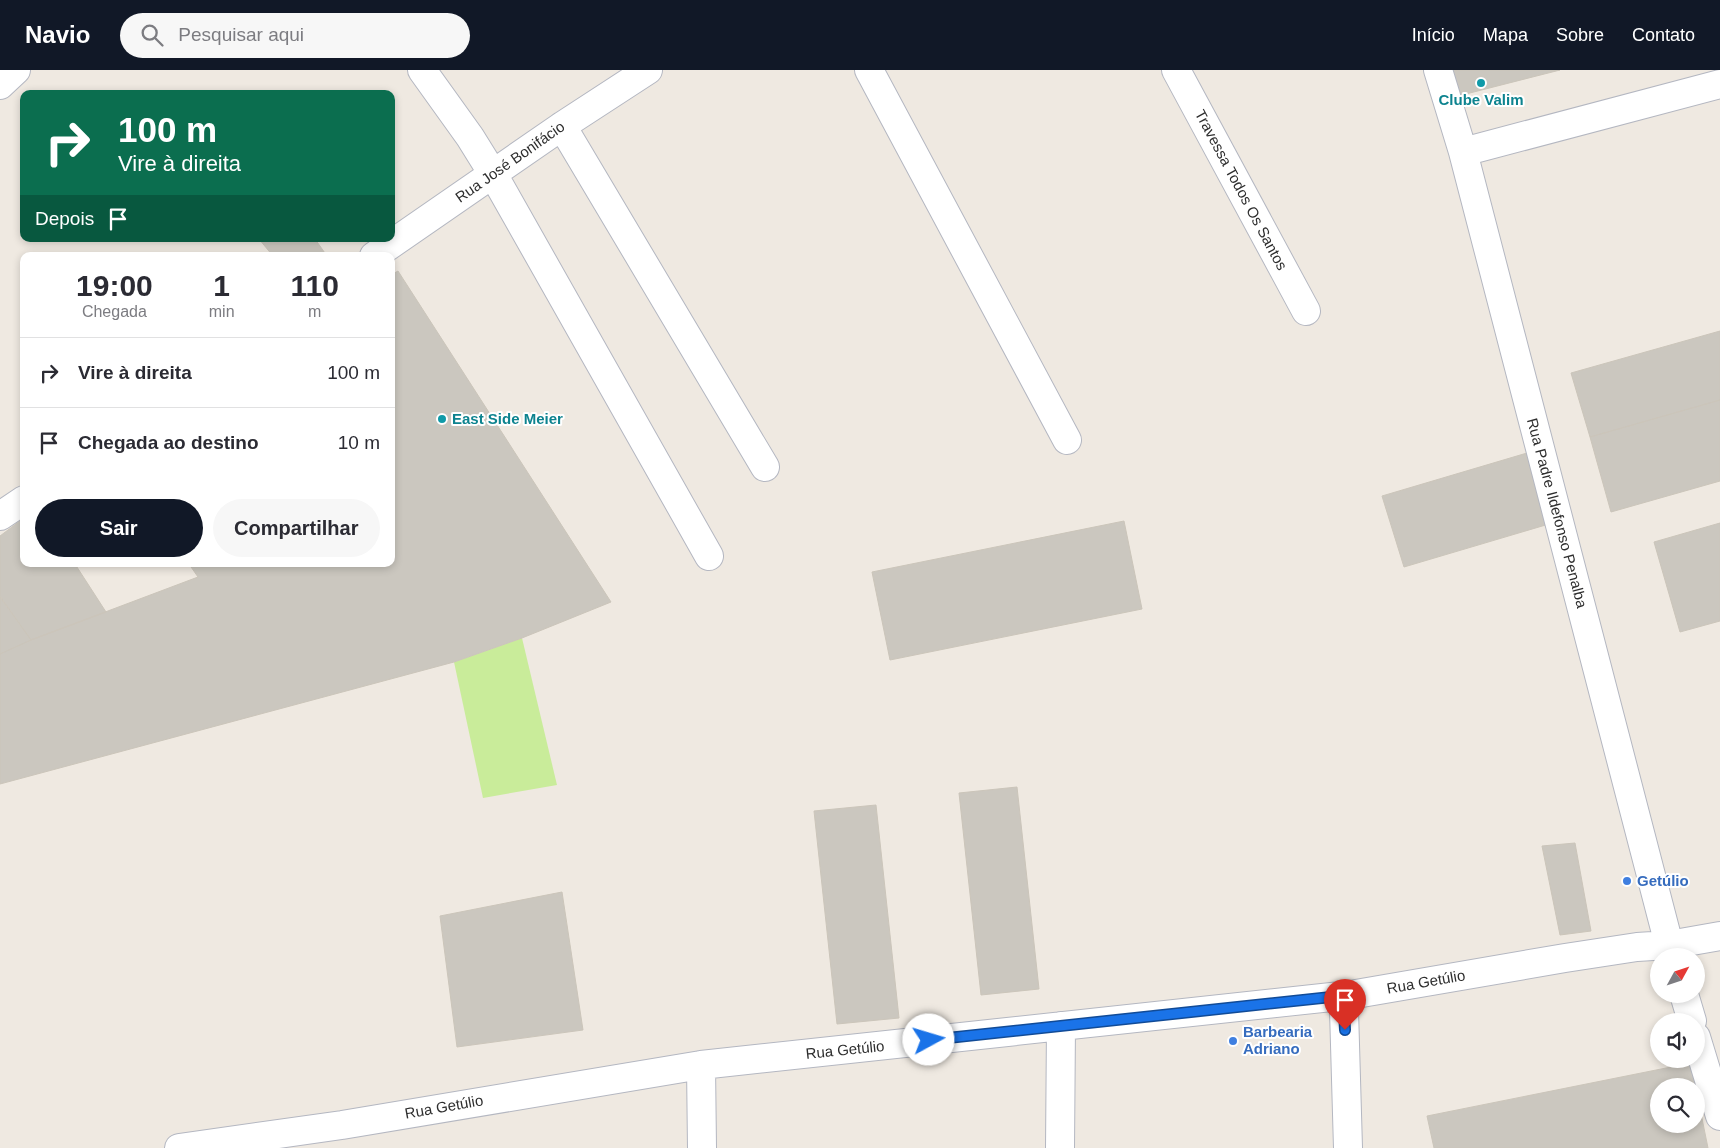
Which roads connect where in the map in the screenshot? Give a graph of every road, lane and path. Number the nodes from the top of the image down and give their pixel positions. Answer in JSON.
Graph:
{"nodes":[{"id":1,"x":16,"y":70,"type":"edge"},
{"id":2,"x":422,"y":70,"type":"edge"},
{"id":3,"x":648,"y":70,"type":"edge"},
{"id":4,"x":869,"y":70,"type":"edge"},
{"id":5,"x":1176,"y":70,"type":"edge"},
{"id":6,"x":1438,"y":70,"type":"edge"},
{"id":7,"x":1720,"y":84,"type":"edge"},
{"id":8,"x":0,"y":85,"type":"edge"},
{"id":9,"x":562,"y":126,"type":"junction"},
{"id":10,"x":1463,"y":152,"type":"junction"},
{"id":11,"x":493,"y":174,"type":"junction"},
{"id":12,"x":394,"y":242,"type":"edge"},
{"id":13,"x":395,"y":242,"type":"edge"},
{"id":14,"x":380,"y":252,"type":"edge"},
{"id":15,"x":1306,"y":311,"type":"dead end"},
{"id":16,"x":1066,"y":440,"type":"dead end"},
{"id":17,"x":764,"y":467,"type":"dead end"},
{"id":18,"x":20,"y":503,"type":"edge"},
{"id":19,"x":0,"y":516,"type":"edge"},
{"id":20,"x":709,"y":556,"type":"dead end"},
{"id":21,"x":1720,"y":936,"type":"edge"},
{"id":22,"x":1651,"y":948,"type":"edge"},
{"id":23,"x":1670,"y":948,"type":"edge"},
{"id":24,"x":1681,"y":948,"type":"edge"},
{"id":25,"x":1350,"y":995,"type":"junction"},
{"id":26,"x":1061,"y":1026,"type":"junction"},
{"id":27,"x":701,"y":1065,"type":"junction"},
{"id":28,"x":1705,"y":1067,"type":"edge"},
{"id":29,"x":1720,"y":1116,"type":"edge"},
{"id":30,"x":179,"y":1148,"type":"edge"},
{"id":31,"x":702,"y":1148,"type":"edge"},
{"id":32,"x":1060,"y":1148,"type":"edge"},
{"id":33,"x":1348,"y":1148,"type":"edge"}],
"edges":[{"from":1,"to":8,"type":"street"},
{"from":2,"to":11,"type":"street"},
{"from":3,"to":9,"type":"street","name":"Rua José Bonifácio"},
{"from":4,"to":16,"type":"street"},
{"from":5,"to":15,"type":"street","name":"Travessa Todos Os Santos"},
{"from":6,"to":10,"type":"street","name":"Rua Padre Ildefonso Penalba"},
{"from":7,"to":10,"type":"street"},
{"from":9,"to":11,"type":"street","name":"Rua José Bonifácio"},
{"from":9,"to":17,"type":"street"},
{"from":10,"to":23,"type":"street","name":"Rua Padre Ildefonso Penalba"},
{"from":11,"to":13,"type":"street","name":"Rua José Bonifácio"},
{"from":11,"to":20,"type":"street"},
{"from":12,"to":14,"type":"street","name":"Rua José Bonifácio"},
{"from":18,"to":19,"type":"street"},
{"from":21,"to":24,"type":"street","name":"Rua Getúlio"},
{"from":22,"to":25,"type":"street","name":"Rua Getúlio"},
{"from":25,"to":26,"type":"street","name":"Rua Getúlio"},
{"from":25,"to":33,"type":"street"},
{"from":26,"to":27,"type":"street","name":"Rua Getúlio"},
{"from":26,"to":32,"type":"street"},
{"from":27,"to":30,"type":"street","name":"Rua Getúlio"},
{"from":27,"to":31,"type":"street"},
{"from":28,"to":29,"type":"street"}]}
